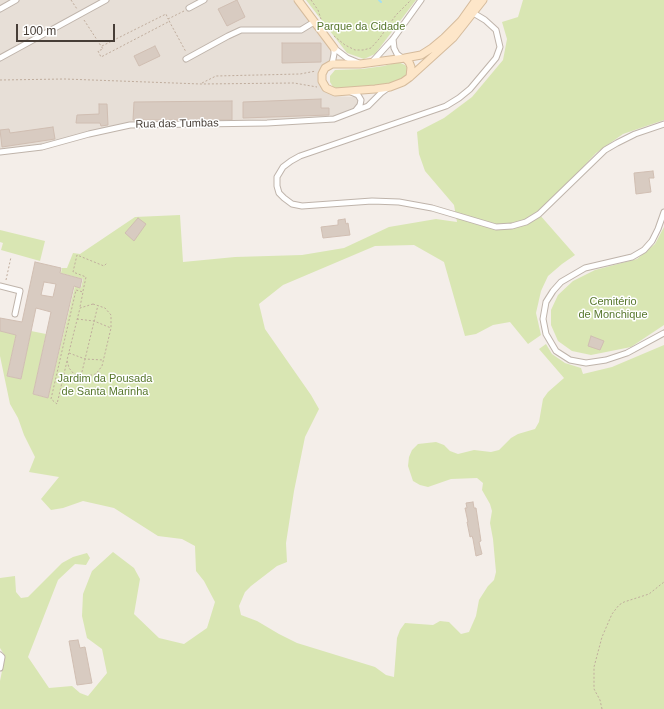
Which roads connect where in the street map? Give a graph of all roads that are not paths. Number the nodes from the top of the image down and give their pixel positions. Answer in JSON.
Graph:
{"nodes":[{"id":1,"x":16,"y":0,"type":"edge"},
{"id":2,"x":106,"y":0,"type":"edge"},
{"id":3,"x":204,"y":0,"type":"edge"},
{"id":4,"x":298,"y":0,"type":"edge"},
{"id":5,"x":422,"y":0,"type":"edge"},
{"id":6,"x":476,"y":0,"type":"edge"},
{"id":7,"x":483,"y":0,"type":"edge"},
{"id":8,"x":190,"y":8,"type":"road end"},
{"id":9,"x":0,"y":9,"type":"edge"},
{"id":10,"x":471,"y":11,"type":"junction"},
{"id":11,"x":314,"y":22,"type":"junction"},
{"id":12,"x":393,"y":39,"type":"junction"},
{"id":13,"x":334,"y":48,"type":"junction"},
{"id":14,"x":0,"y":58,"type":"edge"},
{"id":15,"x":188,"y":58,"type":"road end"},
{"id":16,"x":404,"y":58,"type":"junction"},
{"id":17,"x":372,"y":62,"type":"junction"},
{"id":18,"x":332,"y":64,"type":"junction"},
{"id":19,"x":360,"y":64,"type":"junction"},
{"id":20,"x":410,"y":78,"type":"junction"},
{"id":21,"x":390,"y":87,"type":"junction"},
{"id":22,"x":351,"y":92,"type":"junction"},
{"id":23,"x":356,"y":111,"type":"junction"},
{"id":24,"x":664,"y":124,"type":"edge"},
{"id":25,"x":0,"y":152,"type":"edge"},
{"id":26,"x":664,"y":212,"type":"edge"},
{"id":27,"x":0,"y":286,"type":"edge"},
{"id":28,"x":15,"y":314,"type":"dead end"},
{"id":29,"x":664,"y":333,"type":"edge"},
{"id":30,"x":0,"y":655,"type":"edge"},
{"id":31,"x":0,"y":668,"type":"edge"}],
"edges":[{"from":1,"to":9,"type":"street"},
{"from":2,"to":14,"type":"street"},
{"from":3,"to":8,"type":"street"},
{"from":4,"to":11,"type":"street"},
{"from":5,"to":12,"type":"street"},
{"from":6,"to":10,"type":"street"},
{"from":7,"to":10,"type":"street"},
{"from":10,"to":16,"type":"street"},
{"from":10,"to":20,"type":"street"},
{"from":10,"to":24,"type":"street"},
{"from":11,"to":13,"type":"street"},
{"from":11,"to":15,"type":"street"},
{"from":12,"to":16,"type":"street"},
{"from":12,"to":17,"type":"street"},
{"from":13,"to":18,"type":"street"},
{"from":13,"to":19,"type":"street"},
{"from":16,"to":17,"type":"street"},
{"from":16,"to":20,"type":"street"},
{"from":17,"to":19,"type":"street"},
{"from":18,"to":19,"type":"street"},
{"from":18,"to":22,"type":"street"},
{"from":20,"to":21,"type":"street"},
{"from":21,"to":22,"type":"street"},
{"from":21,"to":23,"type":"street","name":"Rua das Tumbas"},
{"from":22,"to":23,"type":"street"},
{"from":23,"to":25,"type":"street","name":"Rua das Tumbas"},
{"from":26,"to":29,"type":"street"},
{"from":27,"to":28,"type":"street"},
{"from":30,"to":31,"type":"street"}]}
